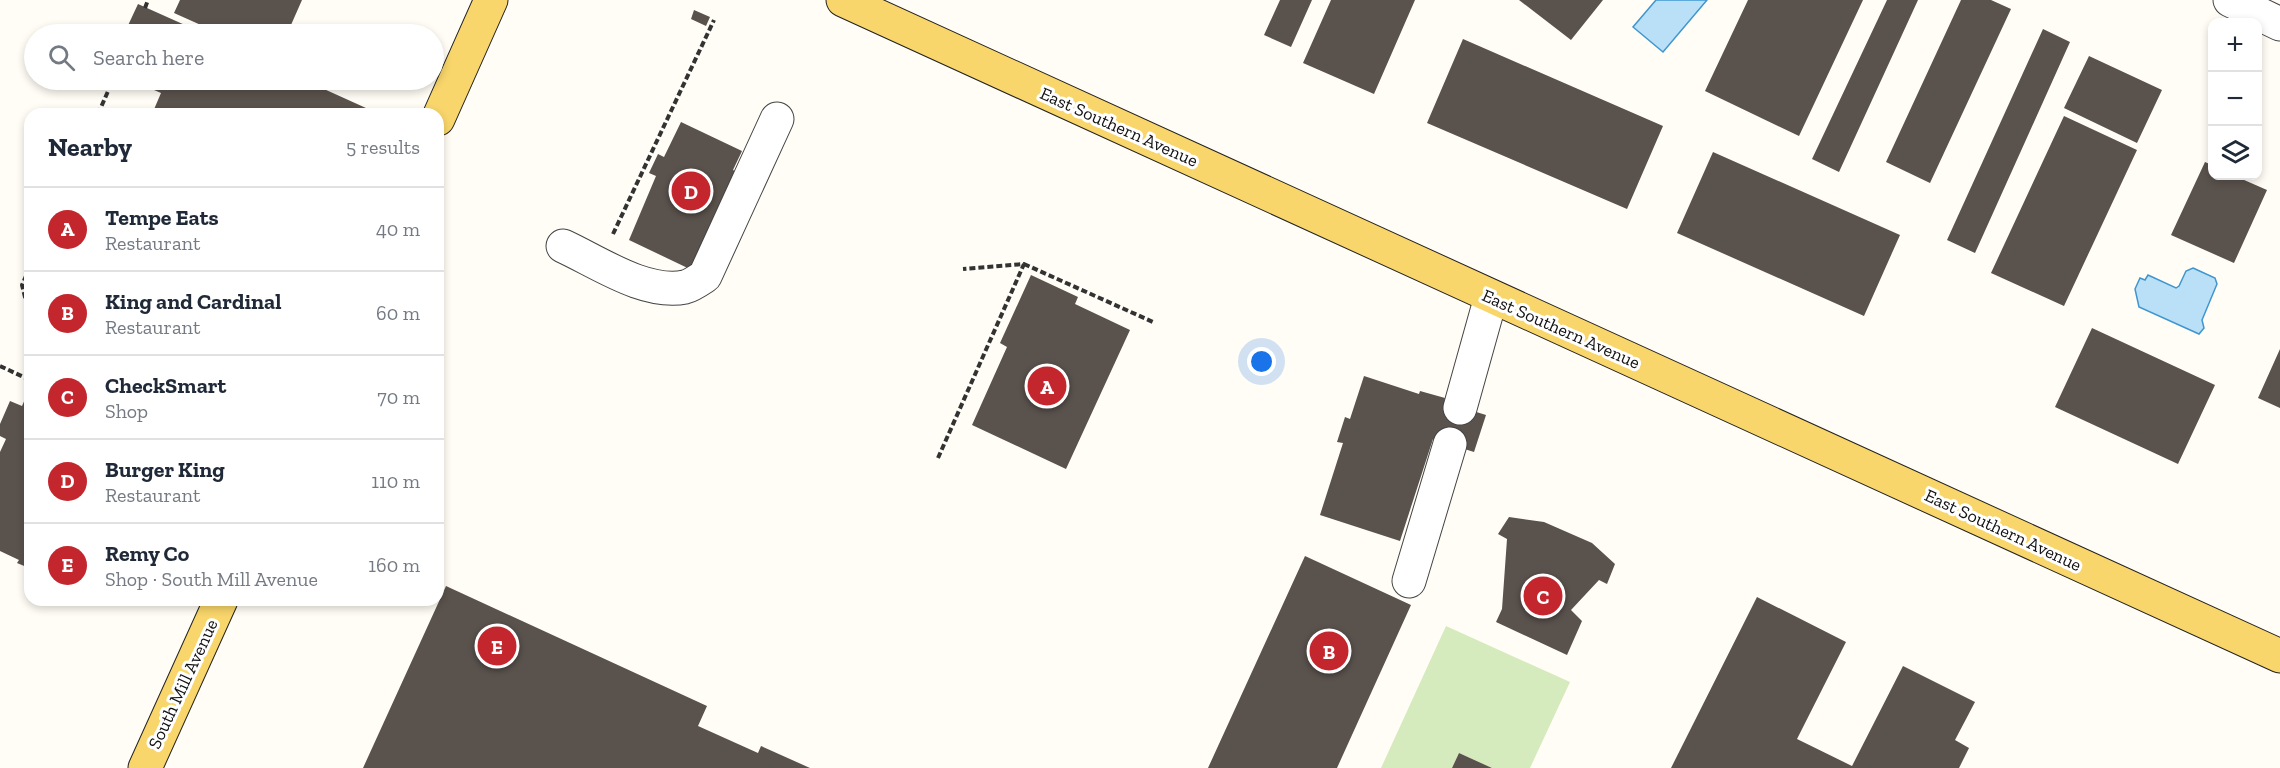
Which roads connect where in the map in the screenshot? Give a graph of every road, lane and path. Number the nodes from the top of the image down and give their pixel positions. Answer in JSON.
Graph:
{"nodes":[{"id":1,"x":148,"y":0,"type":"edge"},
{"id":2,"x":491,"y":0,"type":"edge"},
{"id":3,"x":843,"y":0,"type":"edge"},
{"id":4,"x":2230,"y":0,"type":"edge"},
{"id":5,"x":145,"y":8,"type":"dead end"},
{"id":6,"x":714,"y":20,"type":"dead end"},
{"id":7,"x":2280,"y":24,"type":"edge"},
{"id":8,"x":109,"y":90,"type":"edge"},
{"id":9,"x":101,"y":108,"type":"edge"},
{"id":10,"x":443,"y":108,"type":"edge"},
{"id":11,"x":777,"y":119,"type":"dead end"},
{"id":12,"x":621,"y":239,"type":"dead end"},
{"id":13,"x":563,"y":246,"type":"dead end"},
{"id":14,"x":1024,"y":264,"type":"junction"},
{"id":15,"x":963,"y":269,"type":"dead end"},
{"id":16,"x":1491,"y":297,"type":"junction"},
{"id":17,"x":1153,"y":322,"type":"dead end"},
{"id":18,"x":0,"y":366,"type":"edge"},
{"id":19,"x":24,"y":377,"type":"edge"},
{"id":20,"x":1460,"y":408,"type":"dead end"},
{"id":21,"x":1450,"y":444,"type":"dead end"},
{"id":22,"x":938,"y":458,"type":"dead end"},
{"id":23,"x":1409,"y":581,"type":"dead end"},
{"id":24,"x":218,"y":606,"type":"edge"},
{"id":25,"x":2280,"y":656,"type":"edge"},
{"id":26,"x":145,"y":768,"type":"edge"}],
"edges":[{"from":1,"to":5,"type":"path"},
{"from":2,"to":10,"type":"main road"},
{"from":3,"to":16,"type":"main road","name":"East Southern Avenue"},
{"from":4,"to":7,"type":"lane"},
{"from":6,"to":12,"type":"path"},
{"from":8,"to":9,"type":"path"},
{"from":11,"to":13,"type":"lane"},
{"from":14,"to":15,"type":"path"},
{"from":14,"to":17,"type":"path"},
{"from":14,"to":22,"type":"path"},
{"from":16,"to":20,"type":"lane"},
{"from":16,"to":25,"type":"main road","name":"East Southern Avenue"},
{"from":18,"to":19,"type":"path"},
{"from":21,"to":23,"type":"lane"},
{"from":24,"to":26,"type":"main road","name":"South Mill Avenue"}]}
